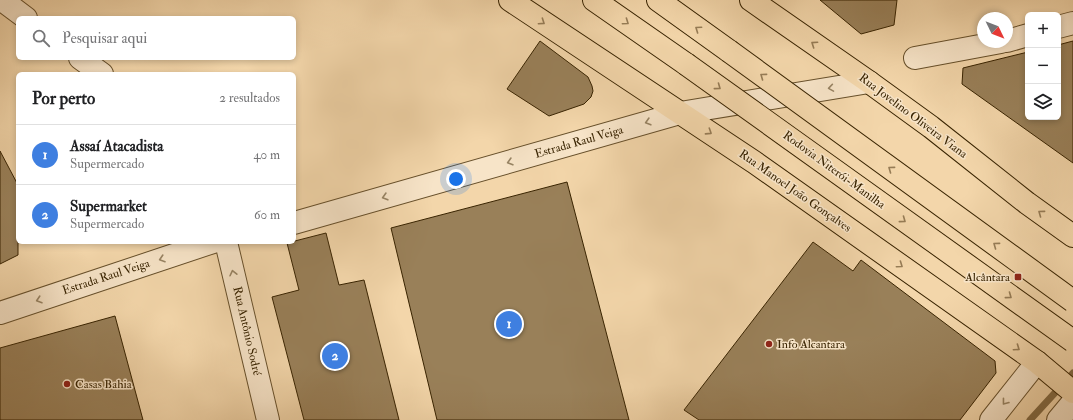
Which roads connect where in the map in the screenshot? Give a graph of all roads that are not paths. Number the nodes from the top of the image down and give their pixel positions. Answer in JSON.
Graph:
{"nodes":[{"id":1,"x":2,"y":0,"type":"edge"},
{"id":2,"x":510,"y":0,"type":"edge"},
{"id":3,"x":594,"y":0,"type":"edge"},
{"id":4,"x":658,"y":0,"type":"edge"},
{"id":5,"x":751,"y":0,"type":"edge"},
{"id":6,"x":23,"y":16,"type":"edge"},
{"id":7,"x":1073,"y":23,"type":"edge"},
{"id":8,"x":1061,"y":26,"type":"edge"},
{"id":9,"x":1025,"y":36,"type":"edge"},
{"id":10,"x":1013,"y":39,"type":"edge"},
{"id":11,"x":977,"y":46,"type":"edge"},
{"id":12,"x":914,"y":58,"type":"dead end"},
{"id":13,"x":83,"y":60,"type":"edge"},
{"id":14,"x":99,"y":72,"type":"edge"},
{"id":15,"x":869,"y":82,"type":"junction"},
{"id":16,"x":680,"y":113,"type":"junction"},
{"id":17,"x":296,"y":220,"type":"edge"},
{"id":18,"x":1073,"y":236,"type":"edge"},
{"id":19,"x":207,"y":244,"type":"edge"},
{"id":20,"x":226,"y":244,"type":"edge"},
{"id":21,"x":1073,"y":301,"type":"edge"},
{"id":22,"x":0,"y":312,"type":"edge"},
{"id":23,"x":1073,"y":342,"type":"edge"},
{"id":24,"x":1041,"y":366,"type":"junction"},
{"id":25,"x":1072,"y":394,"type":"edge"},
{"id":26,"x":268,"y":420,"type":"edge"},
{"id":27,"x":991,"y":420,"type":"edge"},
{"id":28,"x":1058,"y":420,"type":"edge"}],
"edges":[{"from":1,"to":6,"type":"street"},
{"from":2,"to":16,"type":"main road","name":"Rua Manoel João Gonçalves","one_way":true},
{"from":3,"to":23,"type":"main road","name":"Rodovia Niterói-Manilha","one_way":true,"bridge":true},
{"from":21,"to":4,"type":"main road","one_way":true,"bridge":true},
{"from":15,"to":5,"type":"main road","name":"Rua Jovelino Oliveira Viana","one_way":true},
{"from":7,"to":8,"type":"street"},
{"from":9,"to":10,"type":"street"},
{"from":11,"to":12,"type":"street"},
{"from":13,"to":14,"type":"street"},
{"from":15,"to":16,"type":"street","name":"Estrada Raul Veiga","one_way":true},
{"from":18,"to":15,"type":"main road","name":"Rua Jovelino Oliveira Viana","one_way":true},
{"from":16,"to":17,"type":"street","name":"Estrada Raul Veiga","one_way":true},
{"from":16,"to":24,"type":"main road","name":"Rua Manoel João Gonçalves","one_way":true},
{"from":19,"to":22,"type":"street","name":"Estrada Raul Veiga","one_way":true},
{"from":26,"to":20,"type":"street","name":"Rua Antônio Sodré","one_way":true},
{"from":24,"to":25,"type":"main road","name":"Rua Manoel João Gonçalves"},
{"from":24,"to":27,"type":"street","one_way":true},
{"from":25,"to":28,"type":"street"}]}
